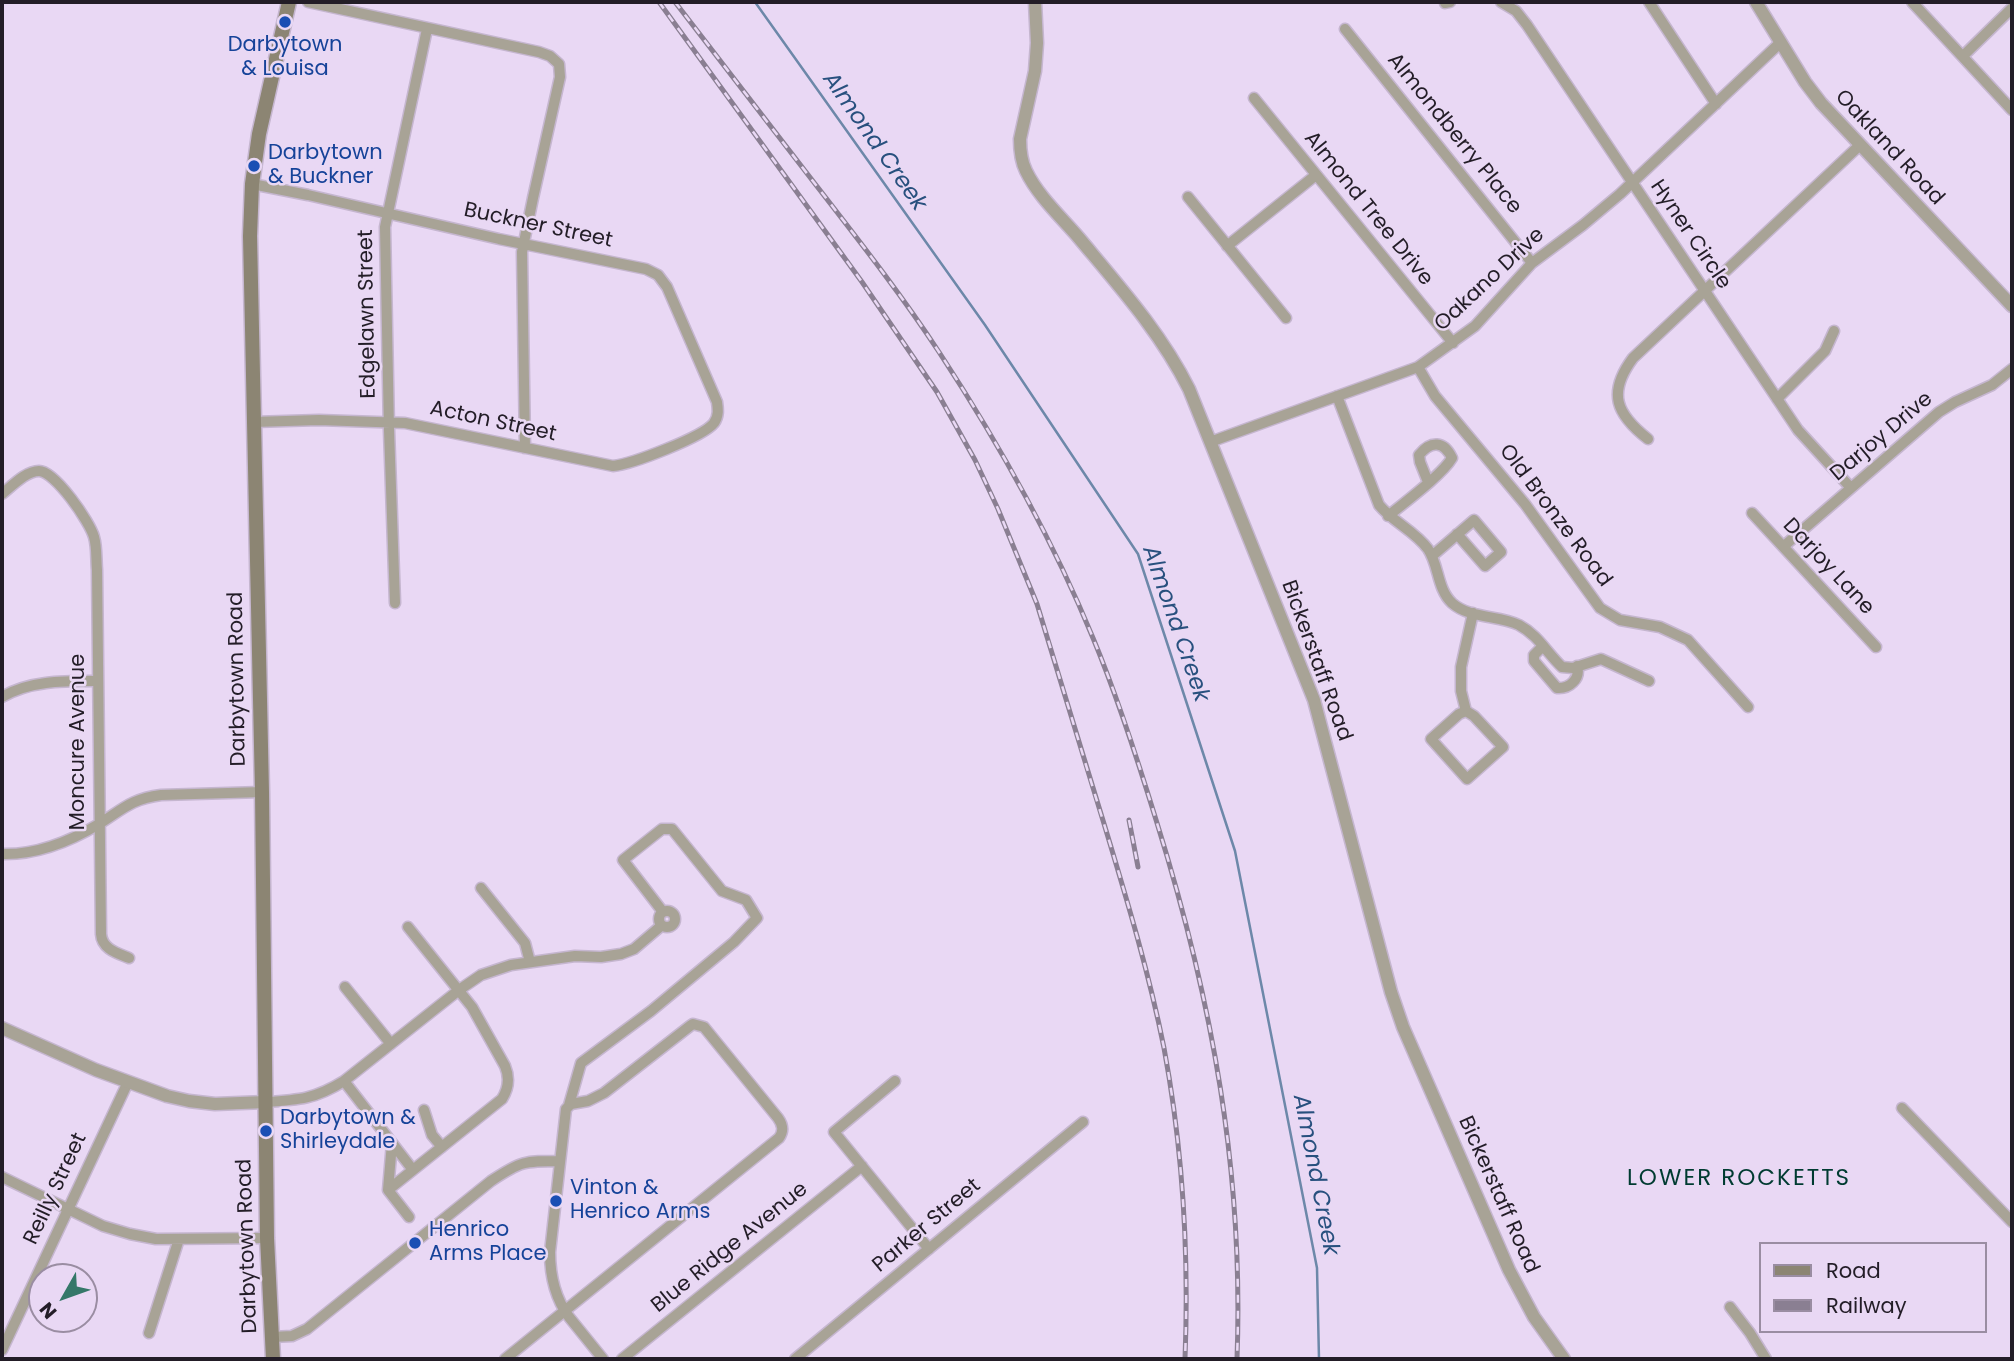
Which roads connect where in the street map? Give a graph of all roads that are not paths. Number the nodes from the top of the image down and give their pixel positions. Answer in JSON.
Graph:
{"nodes":[{"id":1,"x":289,"y":2,"type":"edge"},
{"id":2,"x":308,"y":2,"type":"edge"},
{"id":3,"x":1035,"y":2,"type":"edge"},
{"id":4,"x":1501,"y":2,"type":"edge"},
{"id":5,"x":1649,"y":2,"type":"edge"},
{"id":6,"x":1756,"y":2,"type":"edge"},
{"id":7,"x":1912,"y":2,"type":"edge"},
{"id":8,"x":2012,"y":8,"type":"edge"},
{"id":9,"x":427,"y":29,"type":"junction"},
{"id":10,"x":1345,"y":29,"type":"dead end"},
{"id":11,"x":1781,"y":41,"type":"junction"},
{"id":12,"x":1963,"y":56,"type":"junction"},
{"id":13,"x":1254,"y":98,"type":"dead end"},
{"id":14,"x":1716,"y":104,"type":"junction"},
{"id":15,"x":2012,"y":110,"type":"edge"},
{"id":16,"x":1860,"y":145,"type":"junction"},
{"id":17,"x":1316,"y":175,"type":"junction"},
{"id":18,"x":1632,"y":182,"type":"junction"},
{"id":19,"x":252,"y":184,"type":"junction"},
{"id":20,"x":1188,"y":197,"type":"dead end"},
{"id":21,"x":387,"y":213,"type":"junction"},
{"id":22,"x":524,"y":244,"type":"junction"},
{"id":23,"x":1227,"y":246,"type":"junction"},
{"id":24,"x":1532,"y":263,"type":"junction"},
{"id":25,"x":1704,"y":290,"type":"junction"},
{"id":26,"x":2010,"y":298,"type":"edge"},
{"id":27,"x":1286,"y":318,"type":"dead end"},
{"id":28,"x":1834,"y":331,"type":"dead end"},
{"id":29,"x":1453,"y":343,"type":"junction"},
{"id":30,"x":1418,"y":367,"type":"junction"},
{"id":31,"x":2012,"y":369,"type":"edge"},
{"id":32,"x":1337,"y":396,"type":"junction"},
{"id":33,"x":1777,"y":398,"type":"junction"},
{"id":34,"x":253,"y":422,"type":"junction"},
{"id":35,"x":389,"y":422,"type":"junction"},
{"id":36,"x":714,"y":422,"type":"joint"},
{"id":37,"x":1648,"y":439,"type":"dead end"},
{"id":38,"x":1210,"y":442,"type":"junction"},
{"id":39,"x":525,"y":448,"type":"junction"},
{"id":40,"x":1428,"y":482,"type":"dead end"},
{"id":41,"x":1851,"y":488,"type":"junction"},
{"id":42,"x":2,"y":494,"type":"edge"},
{"id":43,"x":1752,"y":513,"type":"dead end"},
{"id":44,"x":1388,"y":516,"type":"junction"},
{"id":45,"x":1457,"y":534,"type":"dead end"},
{"id":46,"x":1784,"y":546,"type":"junction"},
{"id":47,"x":1432,"y":556,"type":"junction"},
{"id":48,"x":395,"y":603,"type":"dead end"},
{"id":49,"x":1473,"y":613,"type":"junction"},
{"id":50,"x":1543,"y":646,"type":"junction"},
{"id":51,"x":1875,"y":647,"type":"dead end"},
{"id":52,"x":1577,"y":666,"type":"junction"},
{"id":53,"x":98,"y":681,"type":"junction"},
{"id":54,"x":1649,"y":681,"type":"dead end"},
{"id":55,"x":2,"y":697,"type":"edge"},
{"id":56,"x":1748,"y":707,"type":"dead end"},
{"id":57,"x":1466,"y":711,"type":"junction"},
{"id":58,"x":262,"y":793,"type":"junction"},
{"id":59,"x":100,"y":823,"type":"junction"},
{"id":60,"x":2,"y":854,"type":"edge"},
{"id":61,"x":481,"y":888,"type":"dead end"},
{"id":62,"x":408,"y":927,"type":"dead end"},
{"id":63,"x":129,"y":958,"type":"dead end"},
{"id":64,"x":530,"y":962,"type":"junction"},
{"id":65,"x":345,"y":987,"type":"dead end"},
{"id":66,"x":459,"y":990,"type":"junction"},
{"id":67,"x":2,"y":1028,"type":"edge"},
{"id":68,"x":391,"y":1044,"type":"junction"},
{"id":69,"x":344,"y":1081,"type":"junction"},
{"id":70,"x":895,"y":1081,"type":"dead end"},
{"id":71,"x":128,"y":1082,"type":"junction"},
{"id":72,"x":266,"y":1102,"type":"junction"},
{"id":73,"x":569,"y":1105,"type":"junction"},
{"id":74,"x":1902,"y":1108,"type":"dead end"},
{"id":75,"x":424,"y":1110,"type":"dead end"},
{"id":76,"x":1083,"y":1122,"type":"dead end"},
{"id":77,"x":392,"y":1143,"type":"junction"},
{"id":78,"x":442,"y":1147,"type":"junction"},
{"id":79,"x":560,"y":1161,"type":"junction"},
{"id":80,"x":862,"y":1166,"type":"junction"},
{"id":81,"x":413,"y":1170,"type":"junction"},
{"id":82,"x":2,"y":1177,"type":"edge"},
{"id":83,"x":388,"y":1190,"type":"junction"},
{"id":84,"x":67,"y":1210,"type":"junction"},
{"id":85,"x":409,"y":1217,"type":"dead end"},
{"id":86,"x":2012,"y":1222,"type":"edge"},
{"id":87,"x":267,"y":1238,"type":"junction"},
{"id":88,"x":179,"y":1239,"type":"junction"},
{"id":89,"x":929,"y":1249,"type":"junction"},
{"id":90,"x":1731,"y":1307,"type":"dead end"},
{"id":91,"x":564,"y":1311,"type":"junction"},
{"id":92,"x":149,"y":1334,"type":"dead end"},
{"id":93,"x":272,"y":1337,"type":"junction"},
{"id":94,"x":2,"y":1350,"type":"edge"},
{"id":95,"x":273,"y":1359,"type":"edge"},
{"id":96,"x":505,"y":1359,"type":"edge"},
{"id":97,"x":603,"y":1359,"type":"edge"},
{"id":98,"x":622,"y":1359,"type":"edge"},
{"id":99,"x":795,"y":1359,"type":"edge"},
{"id":100,"x":1564,"y":1359,"type":"edge"},
{"id":101,"x":1766,"y":1359,"type":"edge"}],
"edges":[{"from":1,"to":19,"type":"main road","name":"Darbytown Road"},
{"from":2,"to":9,"type":"street"},
{"from":3,"to":38,"type":"street","name":"Bickerstaff Road"},
{"from":4,"to":18,"type":"street","name":"Hyner Circle"},
{"from":5,"to":14,"type":"street"},
{"from":6,"to":11,"type":"street","name":"Oakland Road"},
{"from":7,"to":12,"type":"street"},
{"from":8,"to":12,"type":"street"},
{"from":9,"to":21,"type":"street","name":"Edgelawn Street"},
{"from":9,"to":22,"type":"street"},
{"from":10,"to":24,"type":"street","name":"Almondberry Place"},
{"from":11,"to":14,"type":"street","name":"Oakano Drive"},
{"from":11,"to":16,"type":"street","name":"Oakland Road"},
{"from":12,"to":15,"type":"street"},
{"from":13,"to":17,"type":"street","name":"Almond Tree Drive"},
{"from":14,"to":18,"type":"street","name":"Oakano Drive"},
{"from":16,"to":25,"type":"street"},
{"from":16,"to":26,"type":"street","name":"Oakland Road"},
{"from":17,"to":23,"type":"street"},
{"from":17,"to":29,"type":"street","name":"Almond Tree Drive"},
{"from":18,"to":24,"type":"street","name":"Oakano Drive"},
{"from":18,"to":25,"type":"street","name":"Hyner Circle"},
{"from":19,"to":21,"type":"street","name":"Buckner Street"},
{"from":19,"to":34,"type":"main road","name":"Darbytown Road"},
{"from":20,"to":23,"type":"street"},
{"from":21,"to":22,"type":"street","name":"Buckner Street"},
{"from":21,"to":35,"type":"street","name":"Edgelawn Street"},
{"from":22,"to":36,"type":"street","name":"Buckner Street"},
{"from":22,"to":39,"type":"street"},
{"from":23,"to":27,"type":"street"},
{"from":24,"to":29,"type":"street","name":"Oakano Drive"},
{"from":25,"to":33,"type":"street","name":"Hyner Circle"},
{"from":25,"to":37,"type":"street"},
{"from":28,"to":33,"type":"street"},
{"from":29,"to":30,"type":"street","name":"Oakano Drive"},
{"from":30,"to":32,"type":"street","name":"Oakano Drive"},
{"from":30,"to":56,"type":"street","name":"Old Bronze Road"},
{"from":31,"to":41,"type":"street","name":"Darjoy Drive"},
{"from":32,"to":38,"type":"street","name":"Oakano Drive"},
{"from":32,"to":44,"type":"street"},
{"from":33,"to":41,"type":"street","name":"Hyner Circle"},
{"from":34,"to":35,"type":"street","name":"Acton Street"},
{"from":34,"to":58,"type":"main road","name":"Darbytown Road"},
{"from":35,"to":39,"type":"street","name":"Acton Street"},
{"from":35,"to":48,"type":"street","name":"Edgelawn Street"},
{"from":36,"to":39,"type":"street","name":"Acton Street"},
{"from":38,"to":100,"type":"street","name":"Bickerstaff Road"},
{"from":40,"to":44,"type":"street"},
{"from":41,"to":46,"type":"street","name":"Darjoy Drive"},
{"from":42,"to":53,"type":"street","name":"Moncure Avenue"},
{"from":43,"to":46,"type":"street","name":"Darjoy Lane"},
{"from":44,"to":47,"type":"street"},
{"from":45,"to":47,"type":"street"},
{"from":46,"to":51,"type":"street","name":"Darjoy Lane"},
{"from":47,"to":49,"type":"street"},
{"from":49,"to":50,"type":"street"},
{"from":49,"to":57,"type":"street"},
{"from":50,"to":52,"type":"street"},
{"from":50,"to":52,"type":"street"},
{"from":52,"to":54,"type":"street"},
{"from":53,"to":55,"type":"street"},
{"from":53,"to":59,"type":"street","name":"Moncure Avenue"},
{"from":57,"to":57,"type":"street"},
{"from":58,"to":59,"type":"street"},
{"from":58,"to":72,"type":"main road","name":"Darbytown Road"},
{"from":59,"to":60,"type":"street"},
{"from":59,"to":63,"type":"street","name":"Moncure Avenue"},
{"from":61,"to":64,"type":"street"},
{"from":62,"to":66,"type":"street"},
{"from":64,"to":66,"type":"street"},
{"from":64,"to":73,"type":"street"},
{"from":65,"to":68,"type":"street"},
{"from":66,"to":68,"type":"street"},
{"from":66,"to":78,"type":"street"},
{"from":67,"to":71,"type":"street"},
{"from":68,"to":69,"type":"street"},
{"from":69,"to":72,"type":"street"},
{"from":69,"to":77,"type":"street"},
{"from":70,"to":80,"type":"street"},
{"from":71,"to":72,"type":"street"},
{"from":71,"to":84,"type":"street","name":"Reilly Street"},
{"from":72,"to":87,"type":"main road","name":"Darbytown Road"},
{"from":73,"to":79,"type":"street"},
{"from":73,"to":91,"type":"street"},
{"from":74,"to":86,"type":"street"},
{"from":75,"to":78,"type":"street"},
{"from":76,"to":89,"type":"street","name":"Parker Street"},
{"from":77,"to":81,"type":"street"},
{"from":77,"to":83,"type":"street"},
{"from":78,"to":81,"type":"street"},
{"from":79,"to":91,"type":"street"},
{"from":79,"to":93,"type":"street"},
{"from":80,"to":89,"type":"street"},
{"from":80,"to":98,"type":"street","name":"Blue Ridge Avenue"},
{"from":81,"to":83,"type":"street"},
{"from":82,"to":84,"type":"street"},
{"from":83,"to":85,"type":"street"},
{"from":84,"to":88,"type":"street"},
{"from":84,"to":94,"type":"street","name":"Reilly Street"},
{"from":87,"to":88,"type":"street"},
{"from":87,"to":93,"type":"main road","name":"Darbytown Road"},
{"from":88,"to":92,"type":"street"},
{"from":89,"to":99,"type":"street","name":"Parker Street"},
{"from":90,"to":101,"type":"street"},
{"from":91,"to":96,"type":"street"},
{"from":91,"to":97,"type":"street"},
{"from":93,"to":95,"type":"main road","name":"Darbytown Road"}]}
